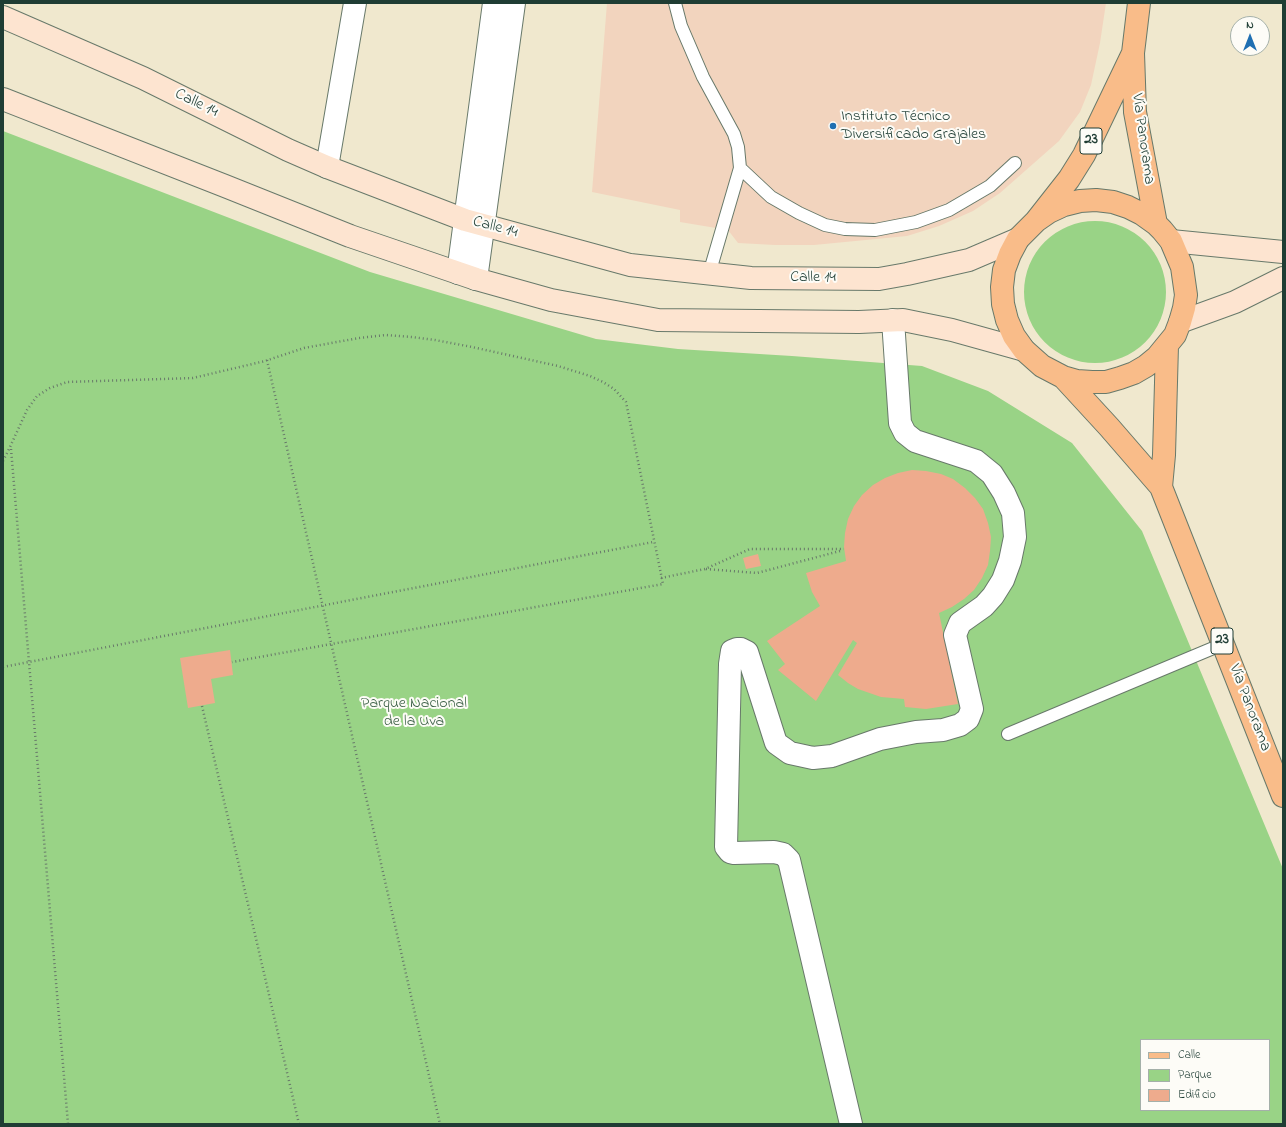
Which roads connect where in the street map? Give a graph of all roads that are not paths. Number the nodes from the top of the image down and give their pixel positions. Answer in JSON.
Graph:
{"nodes":[{"id":1,"x":355,"y":3,"type":"edge"},
{"id":2,"x":494,"y":3,"type":"edge"},
{"id":3,"x":514,"y":3,"type":"edge"},
{"id":4,"x":675,"y":3,"type":"edge"},
{"id":5,"x":1139,"y":3,"type":"edge"},
{"id":6,"x":3,"y":17,"type":"edge"},
{"id":7,"x":1132,"y":53,"type":"junction"},
{"id":8,"x":3,"y":99,"type":"edge"},
{"id":9,"x":1015,"y":163,"type":"dead end"},
{"id":10,"x":326,"y":167,"type":"junction"},
{"id":11,"x":740,"y":168,"type":"junction"},
{"id":12,"x":1036,"y":221,"type":"junction"},
{"id":13,"x":474,"y":222,"type":"junction"},
{"id":14,"x":1156,"y":224,"type":"junction"},
{"id":15,"x":1018,"y":239,"type":"junction"},
{"id":16,"x":1171,"y":241,"type":"junction"},
{"id":17,"x":1283,"y":252,"type":"edge"},
{"id":18,"x":709,"y":274,"type":"junction"},
{"id":19,"x":467,"y":276,"type":"junction"},
{"id":20,"x":1283,"y":278,"type":"edge"},
{"id":21,"x":893,"y":320,"type":"junction"},
{"id":22,"x":1180,"y":322,"type":"junction"},
{"id":23,"x":1167,"y":346,"type":"junction"},
{"id":24,"x":1024,"y":350,"type":"junction"},
{"id":25,"x":1063,"y":377,"type":"junction"},
{"id":26,"x":1161,"y":487,"type":"junction"},
{"id":27,"x":1223,"y":644,"type":"junction"},
{"id":28,"x":1008,"y":734,"type":"dead end"},
{"id":29,"x":1283,"y":796,"type":"edge"},
{"id":30,"x":851,"y":1124,"type":"edge"}],
"edges":[{"from":1,"to":10,"type":"street"},
{"from":2,"to":13,"type":"street"},
{"from":3,"to":13,"type":"street"},
{"from":4,"to":11,"type":"lane"},
{"from":5,"to":7,"type":"main road","name":"Vía Panorama","number":"23"},
{"from":6,"to":10,"type":"main road","name":"Calle 14"},
{"from":7,"to":12,"type":"main road","name":"Vía Panorama","number":"23"},
{"from":7,"to":14,"type":"main road","name":"Vía Panorama","number":"23"},
{"from":8,"to":19,"type":"main road"},
{"from":9,"to":11,"type":"lane"},
{"from":10,"to":13,"type":"main road","name":"Calle 14"},
{"from":11,"to":18,"type":"lane"},
{"from":12,"to":14,"type":"main road"},
{"from":12,"to":15,"type":"main road"},
{"from":13,"to":18,"type":"main road","name":"Calle 14"},
{"from":13,"to":19,"type":"street"},
{"from":14,"to":16,"type":"main road"},
{"from":15,"to":18,"type":"main road","name":"Calle 14"},
{"from":15,"to":24,"type":"main road"},
{"from":16,"to":17,"type":"main road"},
{"from":16,"to":22,"type":"main road"},
{"from":19,"to":21,"type":"main road"},
{"from":20,"to":22,"type":"main road"},
{"from":21,"to":24,"type":"main road"},
{"from":21,"to":30,"type":"street"},
{"from":22,"to":23,"type":"main road"},
{"from":23,"to":25,"type":"main road"},
{"from":23,"to":26,"type":"main road","name":"Vía Panorama","number":"23"},
{"from":24,"to":25,"type":"main road"},
{"from":25,"to":26,"type":"main road","name":"Vía Panorama","number":"23"},
{"from":26,"to":27,"type":"main road","name":"Vía Panorama","number":"23"},
{"from":27,"to":28,"type":"lane"},
{"from":27,"to":29,"type":"main road","name":"Vía Panorama","number":"23"}]}
